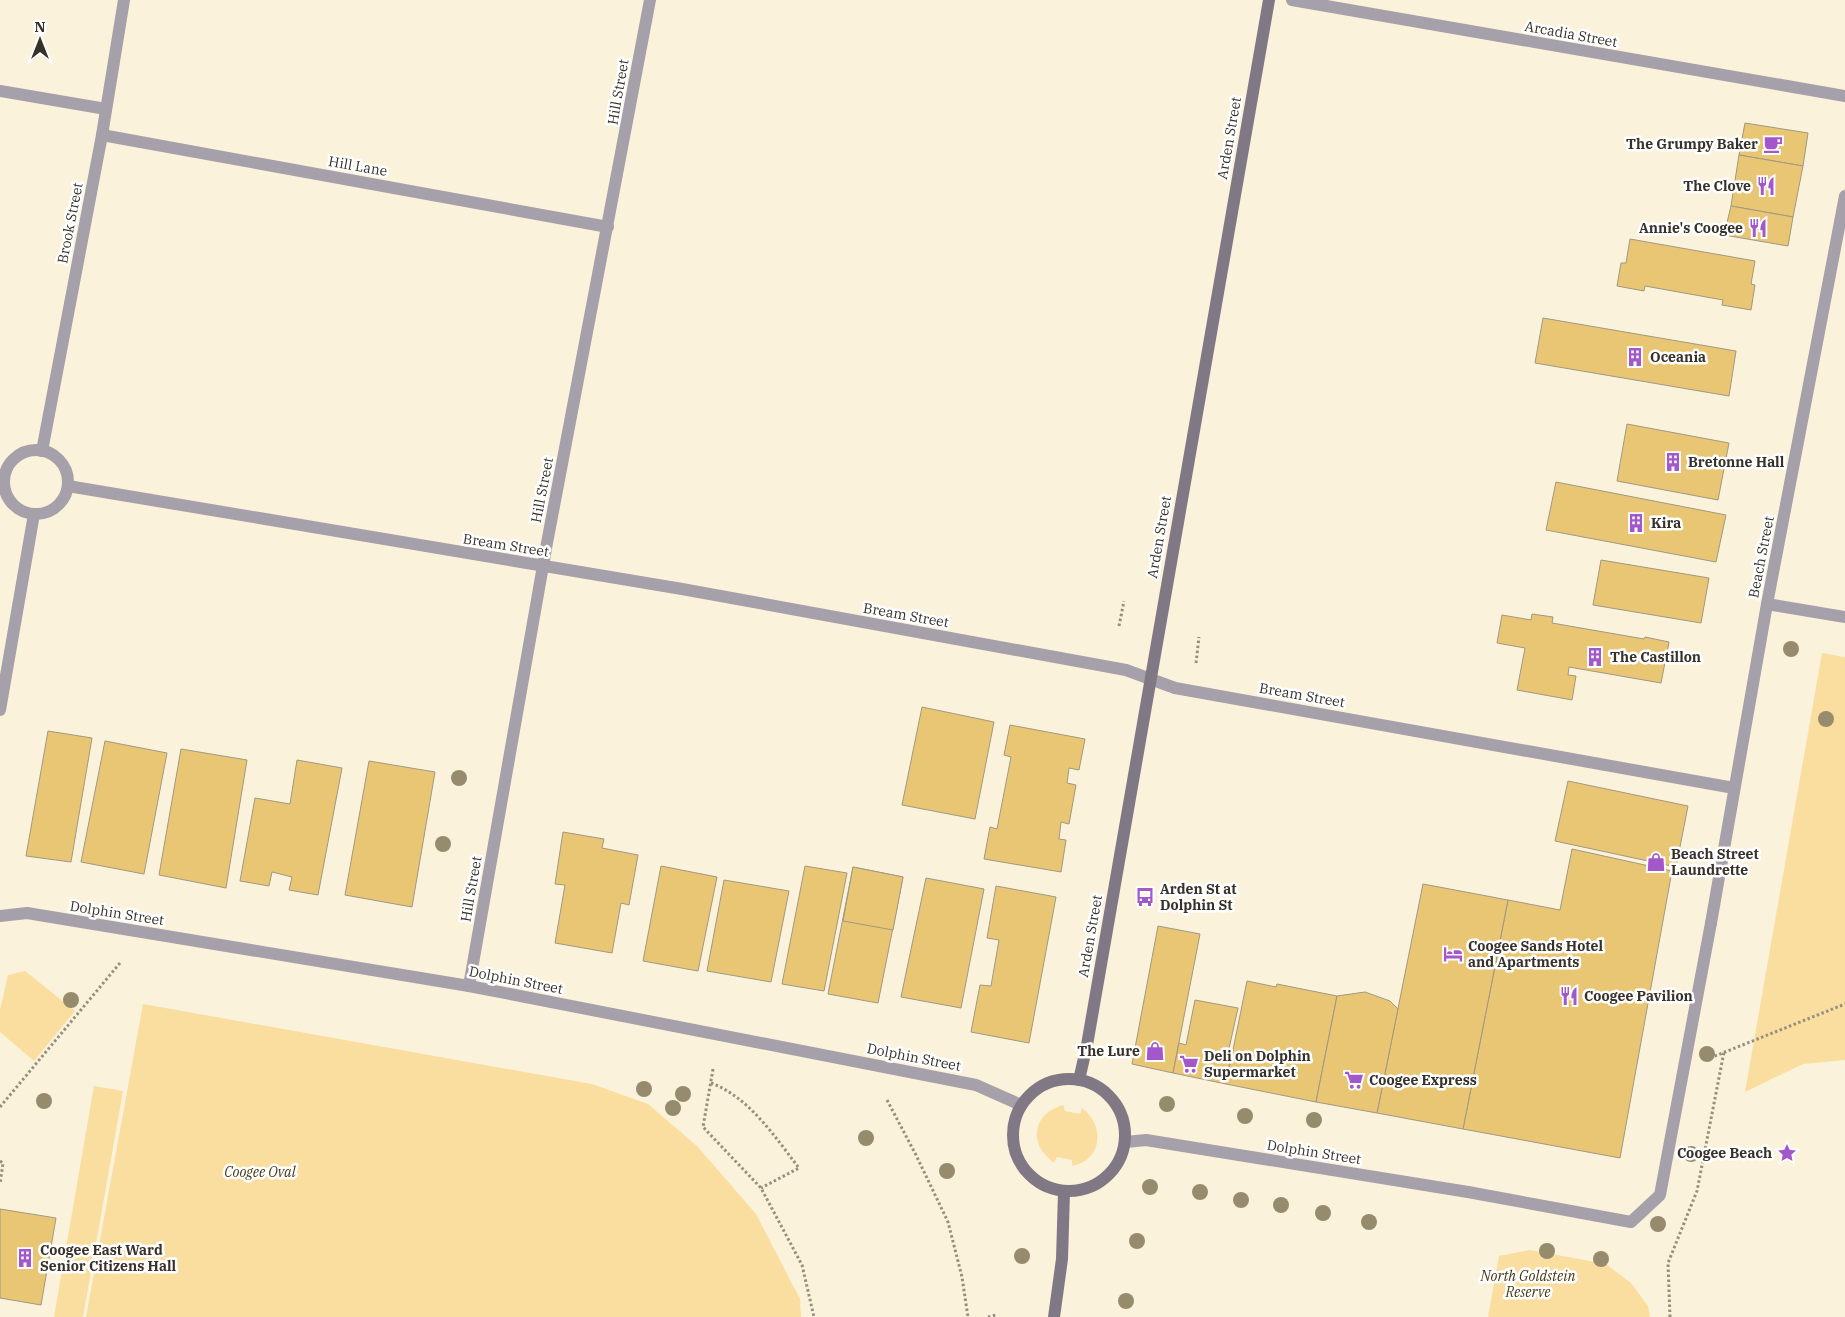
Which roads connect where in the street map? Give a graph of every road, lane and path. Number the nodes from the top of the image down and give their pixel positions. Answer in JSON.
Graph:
{"nodes":[{"id":1,"x":124,"y":0,"type":"edge"},
{"id":2,"x":650,"y":0,"type":"edge"},
{"id":3,"x":1269,"y":0,"type":"edge"},
{"id":4,"x":1292,"y":0,"type":"edge"},
{"id":5,"x":0,"y":91,"type":"edge"},
{"id":6,"x":1845,"y":96,"type":"edge"},
{"id":7,"x":106,"y":109,"type":"junction"},
{"id":8,"x":102,"y":134,"type":"junction"},
{"id":9,"x":1845,"y":196,"type":"edge"},
{"id":10,"x":608,"y":227,"type":"junction"},
{"id":11,"x":42,"y":451,"type":"junction"},
{"id":12,"x":2,"y":474,"type":"edge"},
{"id":13,"x":68,"y":486,"type":"junction"},
{"id":14,"x":34,"y":514,"type":"junction"},
{"id":15,"x":543,"y":566,"type":"junction"},
{"id":16,"x":1124,"y":601,"type":"dead end"},
{"id":17,"x":1768,"y":604,"type":"junction"},
{"id":18,"x":1845,"y":617,"type":"edge"},
{"id":19,"x":1119,"y":626,"type":"dead end"},
{"id":20,"x":1199,"y":637,"type":"dead end"},
{"id":21,"x":1196,"y":663,"type":"dead end"},
{"id":22,"x":1150,"y":678,"type":"junction"},
{"id":23,"x":0,"y":710,"type":"edge"},
{"id":24,"x":1734,"y":788,"type":"junction"},
{"id":25,"x":0,"y":916,"type":"edge"},
{"id":26,"x":120,"y":963,"type":"dead end"},
{"id":27,"x":469,"y":986,"type":"junction"},
{"id":28,"x":1845,"y":1004,"type":"edge"},
{"id":29,"x":1724,"y":1052,"type":"junction"},
{"id":30,"x":713,"y":1069,"type":"dead end"},
{"id":31,"x":1682,"y":1069,"type":"junction"},
{"id":32,"x":1079,"y":1080,"type":"junction"},
{"id":33,"x":711,"y":1083,"type":"junction"},
{"id":34,"x":887,"y":1100,"type":"dead end"},
{"id":35,"x":1021,"y":1105,"type":"junction"},
{"id":36,"x":0,"y":1107,"type":"edge"},
{"id":37,"x":1126,"y":1142,"type":"junction"},
{"id":38,"x":0,"y":1161,"type":"edge"},
{"id":39,"x":0,"y":1184,"type":"edge"},
{"id":40,"x":760,"y":1188,"type":"junction"},
{"id":41,"x":1064,"y":1192,"type":"junction"},
{"id":42,"x":996,"y":1315,"type":"dead end"},
{"id":43,"x":814,"y":1317,"type":"edge"},
{"id":44,"x":968,"y":1317,"type":"edge"},
{"id":45,"x":988,"y":1317,"type":"edge"},
{"id":46,"x":1054,"y":1317,"type":"edge"},
{"id":47,"x":1670,"y":1317,"type":"edge"}],
"edges":[{"from":1,"to":7,"type":"street","name":"Brook Street"},
{"from":2,"to":10,"type":"street","name":"Hill Street"},
{"from":3,"to":22,"type":"main road","name":"Arden Street"},
{"from":4,"to":6,"type":"street","name":"Arcadia Street"},
{"from":5,"to":7,"type":"street"},
{"from":7,"to":8,"type":"street","name":"Brook Street"},
{"from":8,"to":10,"type":"street","name":"Hill Lane"},
{"from":8,"to":11,"type":"street","name":"Brook Street"},
{"from":9,"to":17,"type":"street","name":"Beach Street"},
{"from":10,"to":15,"type":"street","name":"Hill Street"},
{"from":11,"to":12,"type":"street"},
{"from":11,"to":13,"type":"street"},
{"from":12,"to":14,"type":"street"},
{"from":13,"to":14,"type":"street"},
{"from":13,"to":15,"type":"street","name":"Bream Street"},
{"from":14,"to":23,"type":"street"},
{"from":15,"to":22,"type":"street","name":"Bream Street"},
{"from":15,"to":27,"type":"street","name":"Hill Street"},
{"from":16,"to":19,"type":"path"},
{"from":17,"to":18,"type":"street"},
{"from":17,"to":24,"type":"street","name":"Beach Street"},
{"from":20,"to":21,"type":"path"},
{"from":22,"to":24,"type":"street","name":"Bream Street"},
{"from":22,"to":32,"type":"main road","name":"Arden Street"},
{"from":24,"to":31,"type":"street","name":"Beach Street"},
{"from":25,"to":27,"type":"street","name":"Dolphin Street"},
{"from":26,"to":36,"type":"path"},
{"from":27,"to":35,"type":"street","name":"Dolphin Street"},
{"from":28,"to":29,"type":"path"},
{"from":29,"to":31,"type":"path"},
{"from":29,"to":47,"type":"path"},
{"from":30,"to":33,"type":"path"},
{"from":31,"to":37,"type":"street","name":"Dolphin Street"},
{"from":32,"to":35,"type":"main road"},
{"from":32,"to":37,"type":"main road"},
{"from":33,"to":40,"type":"path"},
{"from":33,"to":40,"type":"path"},
{"from":34,"to":44,"type":"path"},
{"from":35,"to":41,"type":"main road"},
{"from":37,"to":41,"type":"main road"},
{"from":38,"to":39,"type":"path"},
{"from":40,"to":43,"type":"path"},
{"from":41,"to":46,"type":"main road"},
{"from":42,"to":45,"type":"path"}]}
